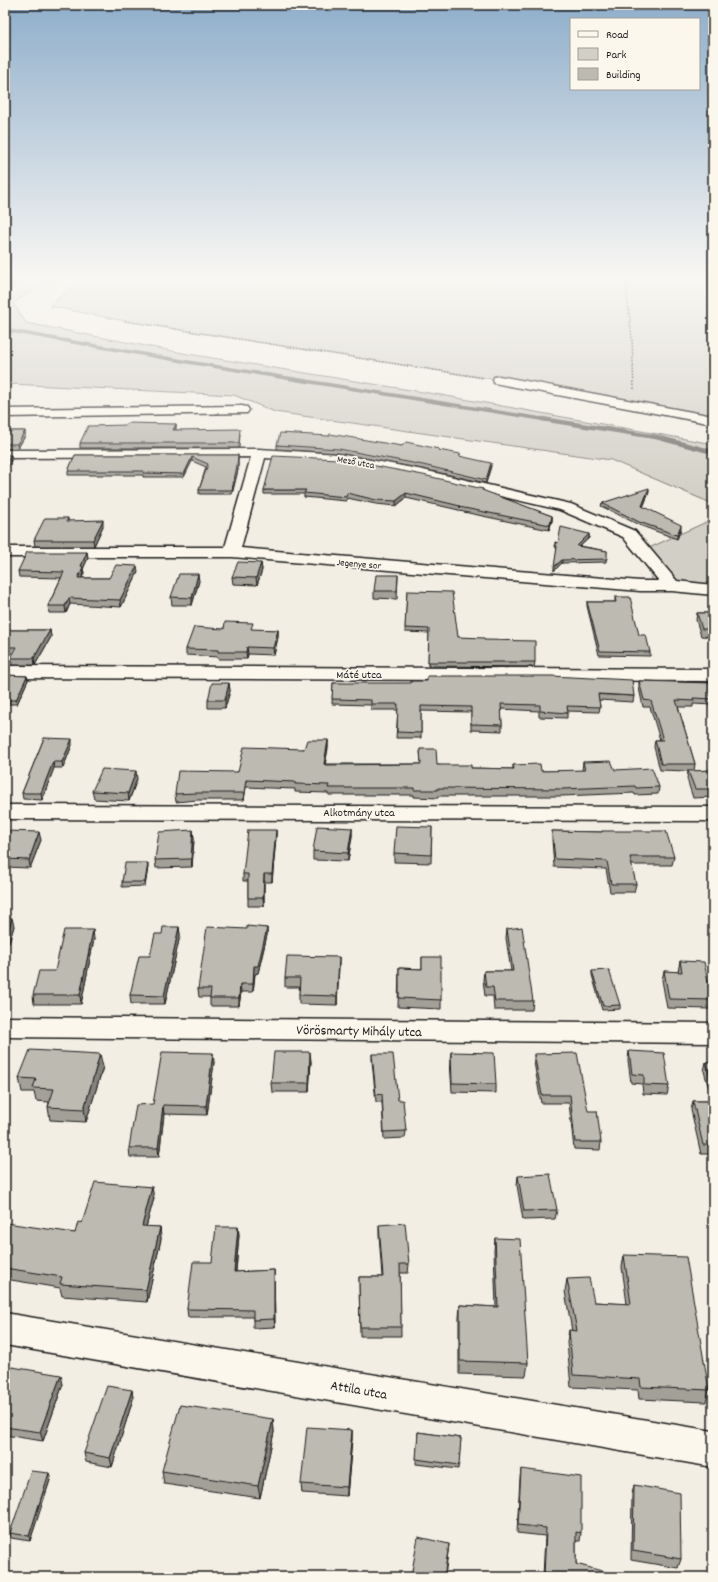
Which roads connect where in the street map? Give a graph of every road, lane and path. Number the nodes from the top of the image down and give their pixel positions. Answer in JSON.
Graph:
{"nodes":[{"id":1,"x":314,"y":351,"type":"edge"},
{"id":2,"x":632,"y":351,"type":"edge"},
{"id":3,"x":499,"y":380,"type":"joint"},
{"id":4,"x":633,"y":405,"type":"junction"},
{"id":5,"x":242,"y":410,"type":"dead end"},
{"id":6,"x":5,"y":413,"type":"edge"},
{"id":7,"x":713,"y":420,"type":"edge"},
{"id":8,"x":259,"y":453,"type":"junction"},
{"id":9,"x":5,"y":454,"type":"edge"},
{"id":10,"x":5,"y":552,"type":"edge"},
{"id":11,"x":232,"y":552,"type":"junction"},
{"id":12,"x":672,"y":586,"type":"junction"},
{"id":13,"x":713,"y":590,"type":"edge"},
{"id":14,"x":5,"y":672,"type":"edge"},
{"id":15,"x":713,"y":675,"type":"edge"},
{"id":16,"x":5,"y":812,"type":"edge"},
{"id":17,"x":713,"y":814,"type":"edge"},
{"id":18,"x":5,"y":1026,"type":"edge"},
{"id":19,"x":713,"y":1033,"type":"edge"},
{"id":20,"x":5,"y":1329,"type":"edge"},
{"id":21,"x":713,"y":1449,"type":"edge"}],
"edges":[{"from":1,"to":3,"type":"path"},
{"from":2,"to":4,"type":"path"},
{"from":3,"to":4,"type":"street"},
{"from":4,"to":7,"type":"street"},
{"from":5,"to":6,"type":"street"},
{"from":8,"to":9,"type":"street","name":"Mező utca"},
{"from":8,"to":11,"type":"street"},
{"from":8,"to":12,"type":"street","name":"Mező utca"},
{"from":10,"to":11,"type":"street","name":"Jegenye sor"},
{"from":11,"to":12,"type":"street","name":"Jegenye sor"},
{"from":12,"to":13,"type":"street","name":"Jegenye sor"},
{"from":14,"to":15,"type":"street","name":"Máté utca"},
{"from":16,"to":17,"type":"street","name":"Alkotmány utca"},
{"from":18,"to":19,"type":"street","name":"Vörösmarty Mihály utca"},
{"from":20,"to":21,"type":"street","name":"Attila utca"}]}
